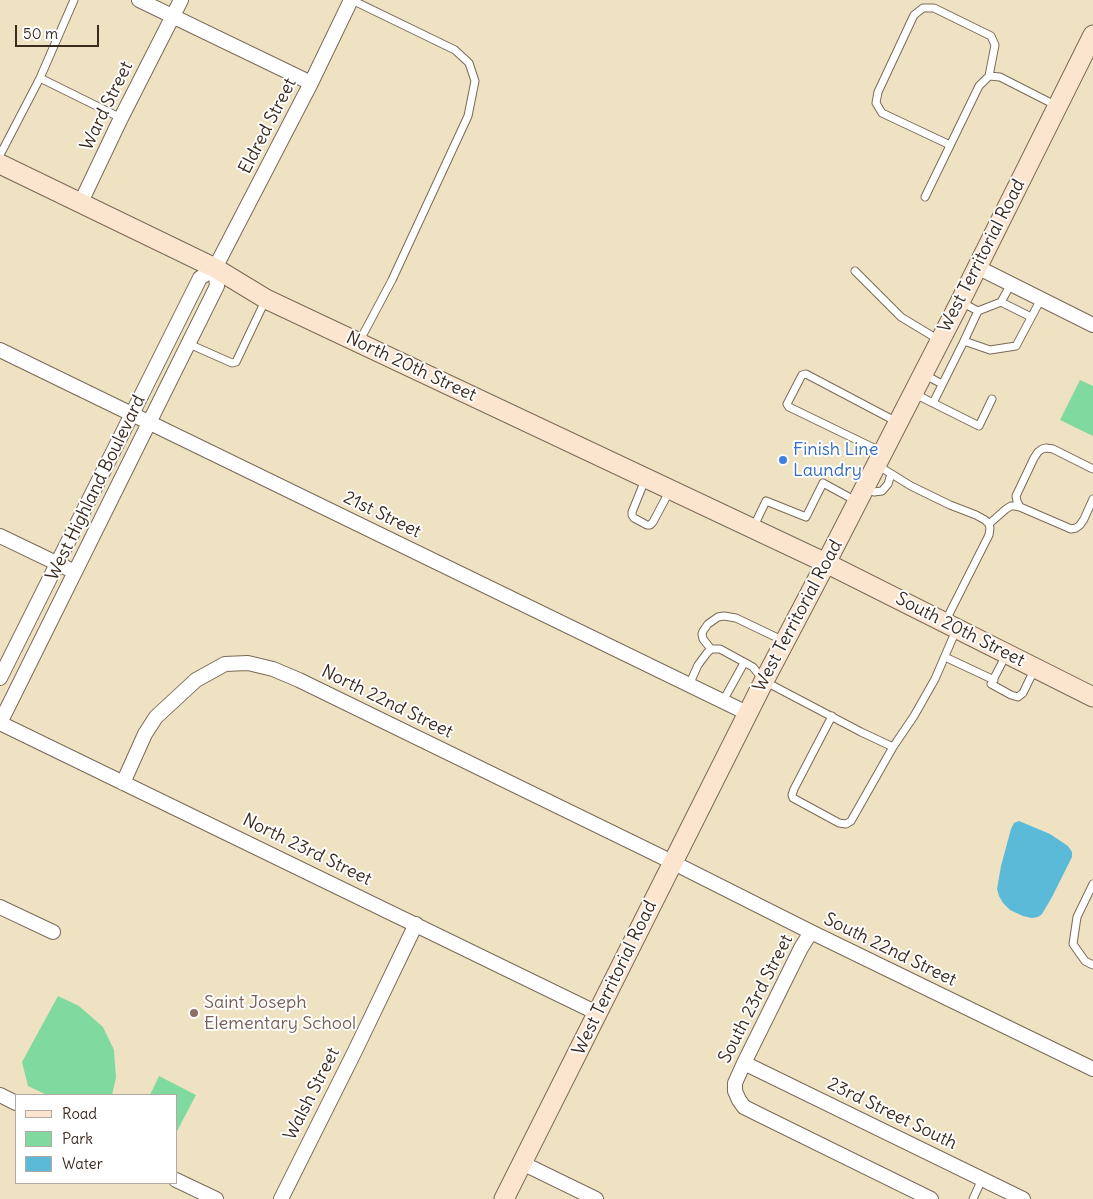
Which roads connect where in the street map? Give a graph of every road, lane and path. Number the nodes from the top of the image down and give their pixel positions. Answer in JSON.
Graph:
{"nodes":[{"id":1,"x":74,"y":0,"type":"edge"},
{"id":2,"x":139,"y":0,"type":"edge"},
{"id":3,"x":181,"y":0,"type":"edge"},
{"id":4,"x":351,"y":0,"type":"edge"},
{"id":5,"x":173,"y":16,"type":"junction"},
{"id":6,"x":1093,"y":35,"type":"edge"},
{"id":7,"x":989,"y":76,"type":"junction"},
{"id":8,"x":40,"y":78,"type":"junction"},
{"id":9,"x":311,"y":84,"type":"junction"},
{"id":10,"x":1058,"y":107,"type":"junction"},
{"id":11,"x":121,"y":118,"type":"junction"},
{"id":12,"x":950,"y":145,"type":"junction"},
{"id":13,"x":0,"y":155,"type":"edge"},
{"id":14,"x":0,"y":164,"type":"edge"},
{"id":15,"x":925,"y":197,"type":"dead end"},
{"id":16,"x":80,"y":202,"type":"junction"},
{"id":17,"x":977,"y":267,"type":"junction"},
{"id":18,"x":215,"y":268,"type":"junction"},
{"id":19,"x":855,"y":271,"type":"dead end"},
{"id":20,"x":1011,"y":284,"type":"junction"},
{"id":21,"x":266,"y":299,"type":"junction"},
{"id":22,"x":1040,"y":299,"type":"junction"},
{"id":23,"x":960,"y":302,"type":"junction"},
{"id":24,"x":1001,"y":302,"type":"junction"},
{"id":25,"x":978,"y":311,"type":"junction"},
{"id":26,"x":1031,"y":317,"type":"junction"},
{"id":27,"x":1093,"y":325,"type":"edge"},
{"id":28,"x":940,"y":340,"type":"junction"},
{"id":29,"x":964,"y":341,"type":"junction"},
{"id":30,"x":359,"y":342,"type":"junction"},
{"id":31,"x":189,"y":344,"type":"junction"},
{"id":32,"x":0,"y":350,"type":"edge"},
{"id":33,"x":923,"y":374,"type":"junction"},
{"id":34,"x":942,"y":384,"type":"junction"},
{"id":35,"x":913,"y":393,"type":"junction"},
{"id":36,"x":992,"y":400,"type":"dead end"},
{"id":37,"x":932,"y":403,"type":"junction"},
{"id":38,"x":132,"y":414,"type":"junction"},
{"id":39,"x":150,"y":422,"type":"junction"},
{"id":40,"x":898,"y":422,"type":"junction"},
{"id":41,"x":883,"y":464,"type":"junction"},
{"id":42,"x":1093,"y":469,"type":"edge"},
{"id":43,"x":646,"y":478,"type":"junction"},
{"id":44,"x":670,"y":490,"type":"junction"},
{"id":45,"x":861,"y":495,"type":"junction"},
{"id":46,"x":1093,"y":499,"type":"edge"},
{"id":47,"x":1020,"y":507,"type":"junction"},
{"id":48,"x":989,"y":524,"type":"junction"},
{"id":49,"x":753,"y":528,"type":"junction"},
{"id":50,"x":0,"y":536,"type":"edge"},
{"id":51,"x":826,"y":563,"type":"junction"},
{"id":52,"x":57,"y":564,"type":"junction"},
{"id":53,"x":75,"y":572,"type":"junction"},
{"id":54,"x":951,"y":625,"type":"junction"},
{"id":55,"x":784,"y":641,"type":"junction"},
{"id":56,"x":711,"y":649,"type":"junction"},
{"id":57,"x":1007,"y":654,"type":"junction"},
{"id":58,"x":944,"y":657,"type":"junction"},
{"id":59,"x":744,"y":663,"type":"junction"},
{"id":60,"x":1035,"y":668,"type":"junction"},
{"id":61,"x":0,"y":678,"type":"edge"},
{"id":62,"x":994,"y":680,"type":"junction"},
{"id":63,"x":764,"y":681,"type":"junction"},
{"id":64,"x":689,"y":685,"type":"junction"},
{"id":65,"x":1093,"y":697,"type":"edge"},
{"id":66,"x":723,"y":701,"type":"junction"},
{"id":67,"x":748,"y":713,"type":"junction"},
{"id":68,"x":832,"y":716,"type":"junction"},
{"id":69,"x":0,"y":723,"type":"edge"},
{"id":70,"x":893,"y":747,"type":"junction"},
{"id":71,"x":123,"y":782,"type":"junction"},
{"id":72,"x":672,"y":862,"type":"junction"},
{"id":73,"x":1093,"y":884,"type":"edge"},
{"id":74,"x":0,"y":907,"type":"edge"},
{"id":75,"x":416,"y":924,"type":"junction"},
{"id":76,"x":53,"y":932,"type":"dead end"},
{"id":77,"x":811,"y":932,"type":"junction"},
{"id":78,"x":1093,"y":965,"type":"edge"},
{"id":79,"x":597,"y":1013,"type":"junction"},
{"id":80,"x":744,"y":1063,"type":"junction"},
{"id":81,"x":1093,"y":1069,"type":"edge"},
{"id":82,"x":0,"y":1095,"type":"edge"},
{"id":83,"x":15,"y":1102,"type":"edge"},
{"id":84,"x":522,"y":1163,"type":"junction"},
{"id":85,"x":982,"y":1179,"type":"junction"},
{"id":86,"x":178,"y":1181,"type":"edge"},
{"id":87,"x":592,"y":1198,"type":"edge"},
{"id":88,"x":216,"y":1199,"type":"edge"},
{"id":89,"x":281,"y":1199,"type":"edge"},
{"id":90,"x":504,"y":1199,"type":"edge"},
{"id":91,"x":931,"y":1199,"type":"edge"},
{"id":92,"x":973,"y":1199,"type":"edge"},
{"id":93,"x":1023,"y":1199,"type":"edge"}],
"edges":[{"from":1,"to":8,"type":"lane"},
{"from":2,"to":5,"type":"street"},
{"from":3,"to":5,"type":"street","name":"Ward Street"},
{"from":4,"to":9,"type":"street","name":"Eldred Street"},
{"from":4,"to":30,"type":"lane"},
{"from":5,"to":9,"type":"street"},
{"from":5,"to":11,"type":"street","name":"Ward Street"},
{"from":6,"to":10,"type":"street","name":"West Territorial Road"},
{"from":7,"to":10,"type":"lane"},
{"from":7,"to":12,"type":"lane"},
{"from":7,"to":12,"type":"lane"},
{"from":8,"to":11,"type":"lane"},
{"from":8,"to":13,"type":"lane"},
{"from":9,"to":18,"type":"street","name":"Eldred Street"},
{"from":10,"to":17,"type":"street","name":"West Territorial Road"},
{"from":11,"to":16,"type":"street","name":"Ward Street"},
{"from":12,"to":15,"type":"lane"},
{"from":14,"to":16,"type":"street","name":"North 20th Street"},
{"from":16,"to":18,"type":"street","name":"North 20th Street"},
{"from":17,"to":20,"type":"street"},
{"from":17,"to":23,"type":"street","name":"West Territorial Road"},
{"from":18,"to":21,"type":"street","name":"North 20th Street"},
{"from":18,"to":31,"type":"street","name":"West Highland Boulevard"},
{"from":18,"to":38,"type":"street"},
{"from":19,"to":28,"type":"lane"},
{"from":20,"to":22,"type":"street"},
{"from":20,"to":24,"type":"lane"},
{"from":21,"to":30,"type":"street","name":"North 20th Street"},
{"from":21,"to":31,"type":"lane"},
{"from":22,"to":26,"type":"lane"},
{"from":22,"to":27,"type":"street"},
{"from":23,"to":25,"type":"lane"},
{"from":23,"to":28,"type":"street","name":"West Territorial Road"},
{"from":24,"to":25,"type":"lane"},
{"from":24,"to":26,"type":"lane"},
{"from":25,"to":29,"type":"lane"},
{"from":26,"to":29,"type":"lane"},
{"from":28,"to":33,"type":"street","name":"West Territorial Road"},
{"from":29,"to":34,"type":"lane"},
{"from":30,"to":43,"type":"street","name":"North 20th Street"},
{"from":31,"to":39,"type":"street","name":"West Highland Boulevard"},
{"from":32,"to":38,"type":"street","name":"21st Street"},
{"from":33,"to":34,"type":"lane"},
{"from":33,"to":35,"type":"street","name":"West Territorial Road"},
{"from":34,"to":37,"type":"lane"},
{"from":35,"to":37,"type":"lane"},
{"from":35,"to":40,"type":"street","name":"West Territorial Road"},
{"from":36,"to":37,"type":"lane"},
{"from":38,"to":39,"type":"street","name":"21st Street"},
{"from":38,"to":52,"type":"street"},
{"from":39,"to":53,"type":"street","name":"West Highland Boulevard"},
{"from":39,"to":64,"type":"street","name":"21st Street"},
{"from":40,"to":41,"type":"street","name":"West Territorial Road"},
{"from":40,"to":41,"type":"lane"},
{"from":41,"to":45,"type":"street","name":"West Territorial Road"},
{"from":41,"to":48,"type":"lane"},
{"from":42,"to":47,"type":"lane"},
{"from":43,"to":44,"type":"street","name":"North 20th Street"},
{"from":43,"to":44,"type":"lane"},
{"from":44,"to":49,"type":"street","name":"North 20th Street"},
{"from":45,"to":49,"type":"lane"},
{"from":45,"to":51,"type":"street","name":"West Territorial Road"},
{"from":46,"to":47,"type":"lane"},
{"from":47,"to":48,"type":"lane"},
{"from":48,"to":54,"type":"lane"},
{"from":49,"to":51,"type":"street","name":"North 20th Street"},
{"from":50,"to":52,"type":"street"},
{"from":51,"to":54,"type":"street","name":"South 20th Street"},
{"from":51,"to":55,"type":"street","name":"West Territorial Road"},
{"from":52,"to":53,"type":"street"},
{"from":52,"to":61,"type":"street"},
{"from":53,"to":69,"type":"street","name":"West Highland Boulevard"},
{"from":54,"to":57,"type":"street","name":"South 20th Street"},
{"from":54,"to":58,"type":"lane"},
{"from":55,"to":56,"type":"lane"},
{"from":55,"to":63,"type":"street","name":"West Territorial Road"},
{"from":56,"to":59,"type":"lane"},
{"from":56,"to":64,"type":"lane"},
{"from":57,"to":60,"type":"street","name":"South 20th Street"},
{"from":57,"to":62,"type":"lane"},
{"from":58,"to":62,"type":"lane"},
{"from":58,"to":70,"type":"lane"},
{"from":59,"to":63,"type":"lane"},
{"from":59,"to":66,"type":"lane"},
{"from":60,"to":62,"type":"lane"},
{"from":60,"to":65,"type":"street","name":"South 20th Street"},
{"from":63,"to":67,"type":"street","name":"West Territorial Road"},
{"from":63,"to":68,"type":"lane"},
{"from":64,"to":66,"type":"street","name":"21st Street"},
{"from":66,"to":67,"type":"street","name":"21st Street"},
{"from":67,"to":72,"type":"street","name":"West Territorial Road"},
{"from":68,"to":70,"type":"lane"},
{"from":68,"to":70,"type":"lane"},
{"from":69,"to":71,"type":"street","name":"North 23rd Street"},
{"from":71,"to":72,"type":"street","name":"North 22nd Street"},
{"from":71,"to":75,"type":"street","name":"North 23rd Street"},
{"from":72,"to":77,"type":"street","name":"South 22nd Street"},
{"from":72,"to":79,"type":"street","name":"West Territorial Road"},
{"from":73,"to":78,"type":"lane"},
{"from":74,"to":76,"type":"street"},
{"from":75,"to":79,"type":"street","name":"North 23rd Street"},
{"from":75,"to":89,"type":"street","name":"Walsh Street"},
{"from":77,"to":80,"type":"street","name":"South 23rd Street"},
{"from":77,"to":81,"type":"street","name":"South 22nd Street"},
{"from":79,"to":84,"type":"street","name":"West Territorial Road"},
{"from":80,"to":85,"type":"street","name":"23rd Street South"},
{"from":80,"to":91,"type":"street","name":"South 23rd Street"},
{"from":82,"to":83,"type":"street"},
{"from":84,"to":87,"type":"street"},
{"from":84,"to":90,"type":"street","name":"West Territorial Road"},
{"from":85,"to":92,"type":"lane"},
{"from":85,"to":93,"type":"street","name":"23rd Street South"},
{"from":86,"to":88,"type":"street"}]}
